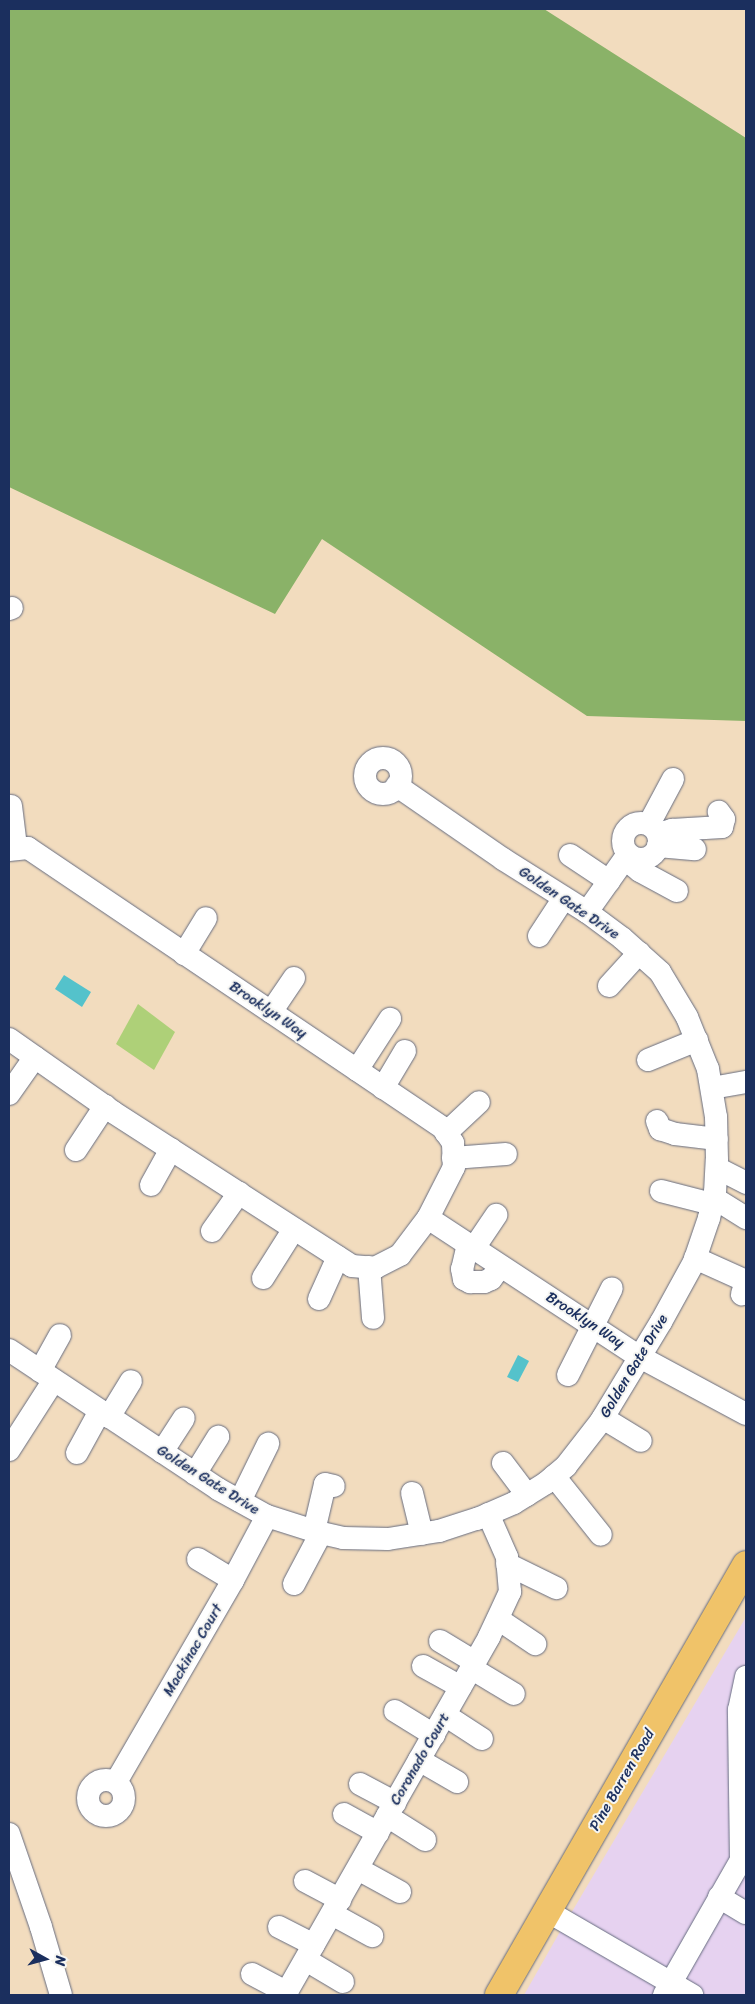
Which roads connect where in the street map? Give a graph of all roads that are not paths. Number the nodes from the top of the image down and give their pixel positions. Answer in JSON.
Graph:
{"nodes":[{"id":1,"x":673,"y":779,"type":"dead end"},
{"id":2,"x":397,"y":786,"type":"dead end"},
{"id":3,"x":11,"y":806,"type":"dead end"},
{"id":4,"x":719,"y":812,"type":"dead end"},
{"id":5,"x":655,"y":835,"type":"junction"},
{"id":6,"x":12,"y":849,"type":"edge"},
{"id":7,"x":695,"y":849,"type":"dead end"},
{"id":8,"x":570,"y":855,"type":"dead end"},
{"id":9,"x":626,"y":857,"type":"junction"},
{"id":10,"x":609,"y":881,"type":"junction"},
{"id":11,"x":677,"y":891,"type":"dead end"},
{"id":12,"x":564,"y":898,"type":"junction"},
{"id":13,"x":588,"y":912,"type":"junction"},
{"id":14,"x":206,"y":918,"type":"dead end"},
{"id":15,"x":539,"y":936,"type":"dead end"},
{"id":16,"x":639,"y":953,"type":"junction"},
{"id":17,"x":184,"y":954,"type":"junction"},
{"id":18,"x":294,"y":978,"type":"dead end"},
{"id":19,"x":609,"y":986,"type":"dead end"},
{"id":20,"x":271,"y":1012,"type":"junction"},
{"id":21,"x":390,"y":1019,"type":"dead end"},
{"id":22,"x":9,"y":1039,"type":"edge"},
{"id":23,"x":697,"y":1040,"type":"junction"},
{"id":24,"x":405,"y":1052,"type":"dead end"},
{"id":25,"x":35,"y":1057,"type":"junction"},
{"id":26,"x":648,"y":1060,"type":"dead end"},
{"id":27,"x":357,"y":1070,"type":"junction"},
{"id":28,"x":746,"y":1082,"type":"edge"},
{"id":29,"x":383,"y":1088,"type":"junction"},
{"id":30,"x":712,"y":1088,"type":"junction"},
{"id":31,"x":9,"y":1094,"type":"edge"},
{"id":32,"x":479,"y":1102,"type":"dead end"},
{"id":33,"x":105,"y":1106,"type":"junction"},
{"id":34,"x":657,"y":1122,"type":"dead end"},
{"id":35,"x":446,"y":1133,"type":"junction"},
{"id":36,"x":717,"y":1140,"type":"junction"},
{"id":37,"x":172,"y":1149,"type":"junction"},
{"id":38,"x":76,"y":1150,"type":"dead end"},
{"id":39,"x":506,"y":1154,"type":"dead end"},
{"id":40,"x":453,"y":1158,"type":"junction"},
{"id":41,"x":716,"y":1168,"type":"junction"},
{"id":42,"x":746,"y":1183,"type":"edge"},
{"id":43,"x":151,"y":1185,"type":"dead end"},
{"id":44,"x":661,"y":1191,"type":"dead end"},
{"id":45,"x":239,"y":1193,"type":"junction"},
{"id":46,"x":713,"y":1201,"type":"junction"},
{"id":47,"x":496,"y":1215,"type":"dead end"},
{"id":48,"x":428,"y":1218,"type":"junction"},
{"id":49,"x":746,"y":1218,"type":"edge"},
{"id":50,"x":294,"y":1229,"type":"junction"},
{"id":51,"x":212,"y":1231,"type":"dead end"},
{"id":52,"x":471,"y":1246,"type":"junction"},
{"id":53,"x":338,"y":1257,"type":"junction"},
{"id":54,"x":695,"y":1258,"type":"junction"},
{"id":55,"x":501,"y":1266,"type":"junction"},
{"id":56,"x":369,"y":1267,"type":"junction"},
{"id":57,"x":264,"y":1278,"type":"dead end"},
{"id":58,"x":612,"y":1288,"type":"dead end"},
{"id":59,"x":742,"y":1294,"type":"dead end"},
{"id":60,"x":319,"y":1298,"type":"dead end"},
{"id":61,"x":373,"y":1318,"type":"dead end"},
{"id":62,"x":592,"y":1326,"type":"junction"},
{"id":63,"x":60,"y":1335,"type":"dead end"},
{"id":64,"x":9,"y":1350,"type":"edge"},
{"id":65,"x":640,"y":1356,"type":"junction"},
{"id":66,"x":568,"y":1374,"type":"dead end"},
{"id":67,"x":47,"y":1375,"type":"junction"},
{"id":68,"x":131,"y":1381,"type":"dead end"},
{"id":69,"x":104,"y":1414,"type":"junction"},
{"id":70,"x":746,"y":1414,"type":"edge"},
{"id":71,"x":184,"y":1418,"type":"dead end"},
{"id":72,"x":602,"y":1418,"type":"junction"},
{"id":73,"x":218,"y":1437,"type":"dead end"},
{"id":74,"x":641,"y":1441,"type":"dead end"},
{"id":75,"x":268,"y":1444,"type":"dead end"},
{"id":76,"x":9,"y":1450,"type":"edge"},
{"id":77,"x":162,"y":1452,"type":"junction"},
{"id":78,"x":76,"y":1453,"type":"dead end"},
{"id":79,"x":503,"y":1463,"type":"dead end"},
{"id":80,"x":195,"y":1474,"type":"junction"},
{"id":81,"x":554,"y":1476,"type":"junction"},
{"id":82,"x":334,"y":1486,"type":"dead end"},
{"id":83,"x":412,"y":1493,"type":"dead end"},
{"id":84,"x":527,"y":1495,"type":"junction"},
{"id":85,"x":240,"y":1501,"type":"junction"},
{"id":86,"x":488,"y":1514,"type":"junction"},
{"id":87,"x":267,"y":1516,"type":"junction"},
{"id":88,"x":317,"y":1532,"type":"junction"},
{"id":89,"x":422,"y":1534,"type":"junction"},
{"id":90,"x":602,"y":1535,"type":"dead end"},
{"id":91,"x":198,"y":1559,"type":"dead end"},
{"id":92,"x":507,"y":1564,"type":"junction"},
{"id":93,"x":746,"y":1566,"type":"edge"},
{"id":94,"x":233,"y":1580,"type":"junction"},
{"id":95,"x":294,"y":1584,"type":"dead end"},
{"id":96,"x":556,"y":1588,"type":"dead end"},
{"id":97,"x":498,"y":1619,"type":"junction"},
{"id":98,"x":440,"y":1641,"type":"dead end"},
{"id":99,"x":536,"y":1644,"type":"dead end"},
{"id":100,"x":423,"y":1666,"type":"dead end"},
{"id":101,"x":469,"y":1672,"type":"junction"},
{"id":102,"x":746,"y":1677,"type":"edge"},
{"id":103,"x":514,"y":1694,"type":"dead end"},
{"id":104,"x":395,"y":1711,"type":"dead end"},
{"id":105,"x":445,"y":1715,"type":"junction"},
{"id":106,"x":434,"y":1735,"type":"junction"},
{"id":107,"x":482,"y":1739,"type":"dead end"},
{"id":108,"x":419,"y":1760,"type":"junction"},
{"id":109,"x":116,"y":1782,"type":"dead end"},
{"id":110,"x":457,"y":1782,"type":"dead end"},
{"id":111,"x":360,"y":1784,"type":"dead end"},
{"id":112,"x":344,"y":1814,"type":"dead end"},
{"id":113,"x":387,"y":1817,"type":"junction"},
{"id":114,"x":9,"y":1834,"type":"edge"},
{"id":115,"x":425,"y":1840,"type":"dead end"},
{"id":116,"x":744,"y":1858,"type":"edge"},
{"id":117,"x":358,"y":1869,"type":"junction"},
{"id":118,"x":305,"y":1881,"type":"dead end"},
{"id":119,"x":400,"y":1892,"type":"dead end"},
{"id":120,"x":719,"y":1897,"type":"junction"},
{"id":121,"x":336,"y":1907,"type":"junction"},
{"id":122,"x":547,"y":1911,"type":"junction"},
{"id":123,"x":746,"y":1913,"type":"edge"},
{"id":124,"x":279,"y":1927,"type":"dead end"},
{"id":125,"x":372,"y":1936,"type":"dead end"},
{"id":126,"x":310,"y":1953,"type":"junction"},
{"id":127,"x":252,"y":1974,"type":"dead end"},
{"id":128,"x":343,"y":1982,"type":"dead end"},
{"id":129,"x":667,"y":1989,"type":"edge"},
{"id":130,"x":286,"y":1994,"type":"edge"},
{"id":131,"x":61,"y":1995,"type":"edge"},
{"id":132,"x":499,"y":1995,"type":"edge"},
{"id":133,"x":692,"y":1995,"type":"edge"}],
"edges":[{"from":1,"to":5,"type":"street"},
{"from":2,"to":12,"type":"street","name":"Golden Gate Drive"},
{"from":3,"to":6,"type":"street"},
{"from":4,"to":5,"type":"street"},
{"from":5,"to":7,"type":"street"},
{"from":5,"to":9,"type":"street"},
{"from":5,"to":9,"type":"street"},
{"from":6,"to":17,"type":"street","name":"Brooklyn Way"},
{"from":8,"to":10,"type":"street"},
{"from":9,"to":10,"type":"street"},
{"from":9,"to":11,"type":"street"},
{"from":10,"to":13,"type":"street"},
{"from":12,"to":13,"type":"street","name":"Golden Gate Drive"},
{"from":12,"to":15,"type":"street"},
{"from":13,"to":16,"type":"street","name":"Golden Gate Drive"},
{"from":14,"to":17,"type":"street"},
{"from":16,"to":19,"type":"street"},
{"from":16,"to":23,"type":"street","name":"Golden Gate Drive"},
{"from":17,"to":20,"type":"street","name":"Brooklyn Way"},
{"from":18,"to":20,"type":"street"},
{"from":20,"to":27,"type":"street","name":"Brooklyn Way"},
{"from":21,"to":27,"type":"street"},
{"from":22,"to":25,"type":"street"},
{"from":23,"to":26,"type":"street"},
{"from":23,"to":30,"type":"street","name":"Golden Gate Drive"},
{"from":24,"to":29,"type":"street"},
{"from":25,"to":31,"type":"street"},
{"from":25,"to":33,"type":"street"},
{"from":27,"to":29,"type":"street","name":"Brooklyn Way"},
{"from":28,"to":30,"type":"street"},
{"from":29,"to":35,"type":"street","name":"Brooklyn Way"},
{"from":30,"to":36,"type":"street","name":"Golden Gate Drive"},
{"from":32,"to":35,"type":"street"},
{"from":33,"to":37,"type":"street"},
{"from":33,"to":38,"type":"street"},
{"from":34,"to":36,"type":"street"},
{"from":35,"to":40,"type":"street"},
{"from":36,"to":41,"type":"street","name":"Golden Gate Drive"},
{"from":37,"to":43,"type":"street"},
{"from":37,"to":45,"type":"street"},
{"from":39,"to":40,"type":"street"},
{"from":40,"to":48,"type":"street"},
{"from":41,"to":42,"type":"street"},
{"from":41,"to":46,"type":"street","name":"Golden Gate Drive"},
{"from":44,"to":46,"type":"street"},
{"from":45,"to":50,"type":"street"},
{"from":45,"to":51,"type":"street"},
{"from":46,"to":49,"type":"street"},
{"from":46,"to":54,"type":"street","name":"Golden Gate Drive"},
{"from":47,"to":52,"type":"street"},
{"from":48,"to":52,"type":"street","name":"Brooklyn Way"},
{"from":48,"to":56,"type":"street"},
{"from":50,"to":53,"type":"street"},
{"from":50,"to":57,"type":"street"},
{"from":52,"to":55,"type":"street","name":"Brooklyn Way"},
{"from":52,"to":55,"type":"street"},
{"from":53,"to":56,"type":"street"},
{"from":53,"to":60,"type":"street"},
{"from":54,"to":59,"type":"street"},
{"from":54,"to":65,"type":"street","name":"Golden Gate Drive"},
{"from":55,"to":62,"type":"street","name":"Brooklyn Way"},
{"from":56,"to":61,"type":"street"},
{"from":58,"to":62,"type":"street"},
{"from":62,"to":65,"type":"street","name":"Brooklyn Way"},
{"from":62,"to":66,"type":"street"},
{"from":63,"to":67,"type":"street"},
{"from":64,"to":67,"type":"street","name":"Golden Gate Drive"},
{"from":65,"to":70,"type":"street","name":"Brooklyn Way"},
{"from":65,"to":72,"type":"street","name":"Golden Gate Drive"},
{"from":67,"to":69,"type":"street","name":"Golden Gate Drive"},
{"from":67,"to":76,"type":"street"},
{"from":68,"to":69,"type":"street"},
{"from":69,"to":77,"type":"street","name":"Golden Gate Drive"},
{"from":69,"to":78,"type":"street"},
{"from":71,"to":77,"type":"street"},
{"from":72,"to":74,"type":"street"},
{"from":72,"to":81,"type":"street","name":"Golden Gate Drive"},
{"from":73,"to":80,"type":"street"},
{"from":75,"to":85,"type":"street"},
{"from":77,"to":80,"type":"street","name":"Golden Gate Drive"},
{"from":79,"to":84,"type":"street"},
{"from":80,"to":85,"type":"street","name":"Golden Gate Drive"},
{"from":81,"to":84,"type":"street","name":"Golden Gate Drive"},
{"from":81,"to":90,"type":"street"},
{"from":82,"to":88,"type":"street"},
{"from":83,"to":89,"type":"street"},
{"from":84,"to":86,"type":"street","name":"Golden Gate Drive"},
{"from":85,"to":87,"type":"street","name":"Golden Gate Drive"},
{"from":86,"to":89,"type":"street","name":"Golden Gate Drive"},
{"from":86,"to":92,"type":"street","name":"Coronado Court"},
{"from":87,"to":88,"type":"street","name":"Golden Gate Drive"},
{"from":87,"to":94,"type":"street","name":"Mackinac Court"},
{"from":88,"to":89,"type":"street","name":"Golden Gate Drive"},
{"from":88,"to":95,"type":"street"},
{"from":91,"to":94,"type":"street"},
{"from":92,"to":96,"type":"street"},
{"from":92,"to":97,"type":"street","name":"Coronado Court"},
{"from":93,"to":122,"type":"main road","name":"Pine Barren Road"},
{"from":94,"to":109,"type":"street","name":"Mackinac Court"},
{"from":97,"to":99,"type":"street"},
{"from":97,"to":101,"type":"street","name":"Coronado Court"},
{"from":98,"to":101,"type":"street"},
{"from":100,"to":101,"type":"street"},
{"from":101,"to":103,"type":"street"},
{"from":101,"to":105,"type":"street","name":"Coronado Court"},
{"from":102,"to":116,"type":"street"},
{"from":104,"to":106,"type":"street"},
{"from":105,"to":106,"type":"street","name":"Coronado Court"},
{"from":105,"to":107,"type":"street"},
{"from":106,"to":108,"type":"street","name":"Coronado Court"},
{"from":108,"to":110,"type":"street"},
{"from":108,"to":113,"type":"street","name":"Coronado Court"},
{"from":111,"to":113,"type":"street"},
{"from":112,"to":113,"type":"street"},
{"from":113,"to":115,"type":"street"},
{"from":113,"to":117,"type":"street","name":"Coronado Court"},
{"from":114,"to":131,"type":"street"},
{"from":116,"to":120,"type":"street"},
{"from":117,"to":119,"type":"street"},
{"from":117,"to":121,"type":"street","name":"Coronado Court"},
{"from":118,"to":121,"type":"street"},
{"from":120,"to":123,"type":"street"},
{"from":120,"to":129,"type":"street"},
{"from":121,"to":125,"type":"street"},
{"from":121,"to":126,"type":"street","name":"Coronado Court"},
{"from":122,"to":129,"type":"street"},
{"from":122,"to":132,"type":"main road","name":"Pine Barren Road"},
{"from":124,"to":126,"type":"street"},
{"from":126,"to":128,"type":"street"},
{"from":126,"to":130,"type":"street","name":"Coronado Court"},
{"from":127,"to":130,"type":"street"},
{"from":129,"to":133,"type":"street"}]}
